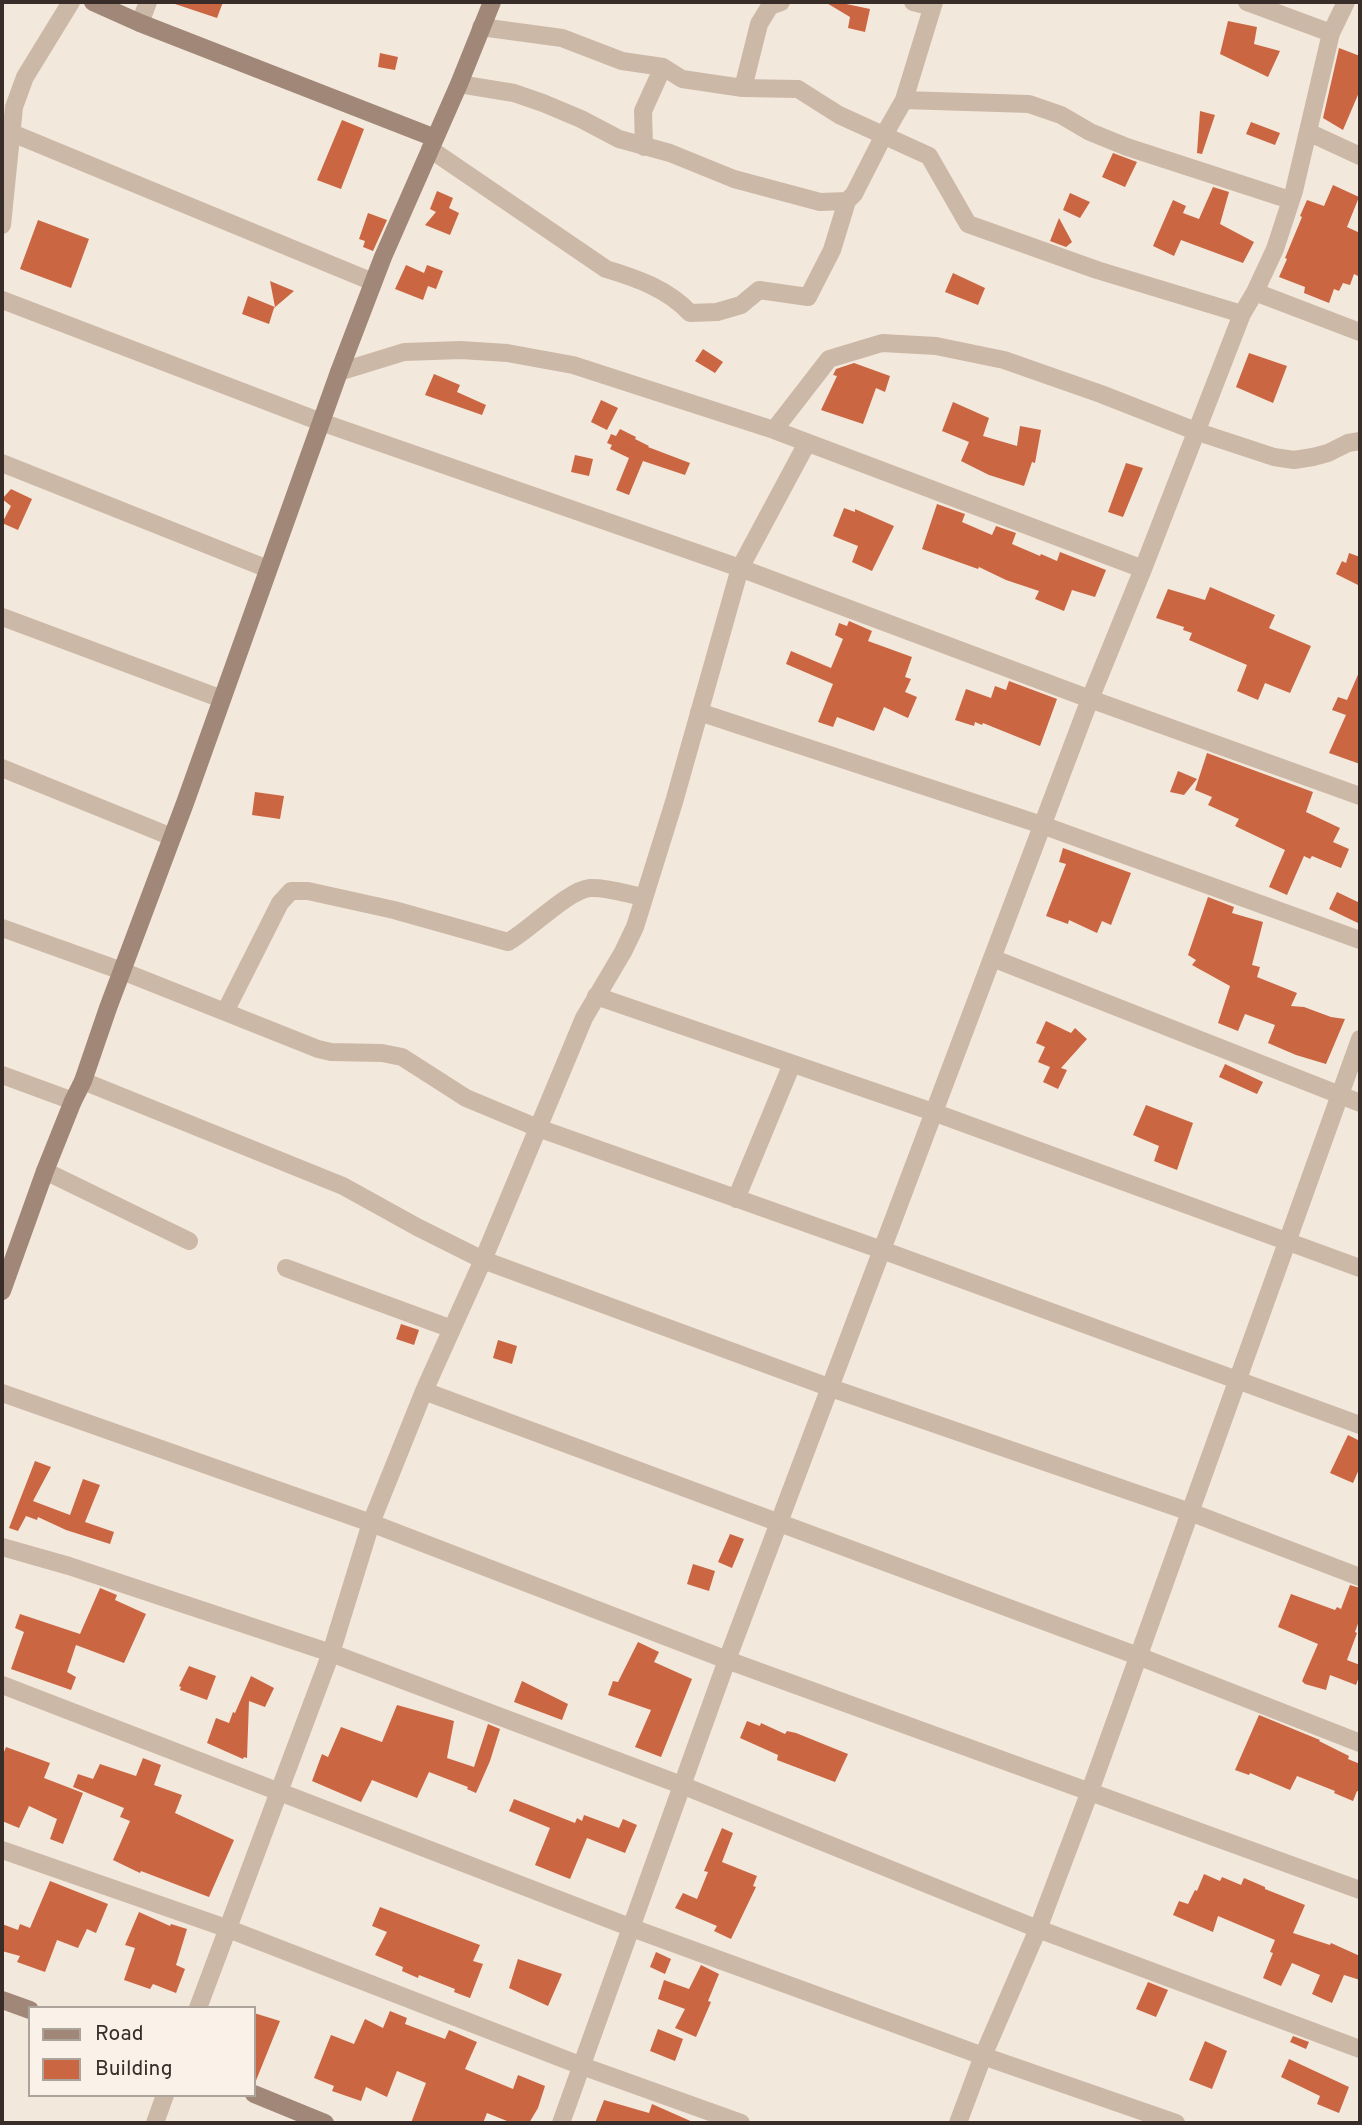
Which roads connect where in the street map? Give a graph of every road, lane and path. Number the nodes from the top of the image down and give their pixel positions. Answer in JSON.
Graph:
{"nodes":[{"id":1,"x":71,"y":2,"type":"edge"},
{"id":2,"x":93,"y":2,"type":"edge"},
{"id":3,"x":148,"y":2,"type":"edge"},
{"id":4,"x":492,"y":2,"type":"edge"},
{"id":5,"x":913,"y":2,"type":"edge"},
{"id":6,"x":1247,"y":2,"type":"edge"},
{"id":7,"x":1346,"y":2,"type":"edge"},
{"id":8,"x":772,"y":3,"type":"edge"},
{"id":9,"x":933,"y":4,"type":"edge"},
{"id":10,"x":140,"y":23,"type":"junction"},
{"id":11,"x":481,"y":27,"type":"junction"},
{"id":12,"x":1331,"y":33,"type":"junction"},
{"id":13,"x":663,"y":67,"type":"junction"},
{"id":14,"x":459,"y":84,"type":"junction"},
{"id":15,"x":743,"y":88,"type":"junction"},
{"id":16,"x":904,"y":100,"type":"junction"},
{"id":17,"x":1308,"y":132,"type":"junction"},
{"id":18,"x":12,"y":133,"type":"junction"},
{"id":19,"x":884,"y":135,"type":"junction"},
{"id":20,"x":433,"y":143,"type":"junction"},
{"id":21,"x":644,"y":148,"type":"junction"},
{"id":22,"x":1360,"y":156,"type":"edge"},
{"id":23,"x":1290,"y":200,"type":"junction"},
{"id":24,"x":847,"y":201,"type":"junction"},
{"id":25,"x":2,"y":225,"type":"edge"},
{"id":26,"x":373,"y":282,"type":"junction"},
{"id":27,"x":1255,"y":292,"type":"junction"},
{"id":28,"x":2,"y":300,"type":"edge"},
{"id":29,"x":1242,"y":314,"type":"junction"},
{"id":30,"x":1360,"y":332,"type":"edge"},
{"id":31,"x":339,"y":372,"type":"junction"},
{"id":32,"x":321,"y":422,"type":"junction"},
{"id":33,"x":774,"y":430,"type":"junction"},
{"id":34,"x":1198,"y":432,"type":"junction"},
{"id":35,"x":1360,"y":441,"type":"edge"},
{"id":36,"x":807,"y":443,"type":"junction"},
{"id":37,"x":2,"y":463,"type":"edge"},
{"id":38,"x":740,"y":568,"type":"junction"},
{"id":39,"x":268,"y":569,"type":"junction"},
{"id":40,"x":1143,"y":569,"type":"junction"},
{"id":41,"x":2,"y":617,"type":"edge"},
{"id":42,"x":222,"y":699,"type":"junction"},
{"id":43,"x":1090,"y":699,"type":"junction"},
{"id":44,"x":699,"y":712,"type":"junction"},
{"id":45,"x":2,"y":768,"type":"edge"},
{"id":46,"x":1360,"y":796,"type":"edge"},
{"id":47,"x":1042,"y":825,"type":"junction"},
{"id":48,"x":172,"y":837,"type":"junction"},
{"id":49,"x":644,"y":897,"type":"junction"},
{"id":50,"x":2,"y":928,"type":"edge"},
{"id":51,"x":1360,"y":940,"type":"edge"},
{"id":52,"x":992,"y":958,"type":"junction"},
{"id":53,"x":122,"y":971,"type":"junction"},
{"id":54,"x":596,"y":996,"type":"junction"},
{"id":55,"x":225,"y":1012,"type":"junction"},
{"id":56,"x":1360,"y":1039,"type":"edge"},
{"id":57,"x":792,"y":1064,"type":"junction"},
{"id":58,"x":2,"y":1075,"type":"edge"},
{"id":59,"x":83,"y":1081,"type":"junction"},
{"id":60,"x":1339,"y":1094,"type":"junction"},
{"id":61,"x":73,"y":1101,"type":"junction"},
{"id":62,"x":1360,"y":1103,"type":"edge"},
{"id":63,"x":933,"y":1112,"type":"junction"},
{"id":64,"x":538,"y":1128,"type":"junction"},
{"id":65,"x":45,"y":1171,"type":"junction"},
{"id":66,"x":736,"y":1199,"type":"junction"},
{"id":67,"x":189,"y":1241,"type":"dead end"},
{"id":68,"x":1287,"y":1242,"type":"junction"},
{"id":69,"x":882,"y":1250,"type":"junction"},
{"id":70,"x":8,"y":1253,"type":"edge"},
{"id":71,"x":483,"y":1260,"type":"junction"},
{"id":72,"x":286,"y":1268,"type":"dead end"},
{"id":73,"x":1360,"y":1268,"type":"edge"},
{"id":74,"x":2,"y":1291,"type":"edge"},
{"id":75,"x":452,"y":1329,"type":"junction"},
{"id":76,"x":1237,"y":1381,"type":"junction"},
{"id":77,"x":831,"y":1388,"type":"junction"},
{"id":78,"x":424,"y":1391,"type":"junction"},
{"id":79,"x":2,"y":1393,"type":"edge"},
{"id":80,"x":1360,"y":1426,"type":"edge"},
{"id":81,"x":1190,"y":1512,"type":"junction"},
{"id":82,"x":779,"y":1523,"type":"junction"},
{"id":83,"x":371,"y":1524,"type":"junction"},
{"id":84,"x":2,"y":1547,"type":"edge"},
{"id":85,"x":1360,"y":1577,"type":"edge"},
{"id":86,"x":331,"y":1653,"type":"junction"},
{"id":87,"x":1138,"y":1656,"type":"junction"},
{"id":88,"x":727,"y":1660,"type":"junction"},
{"id":89,"x":2,"y":1685,"type":"edge"},
{"id":90,"x":1360,"y":1742,"type":"edge"},
{"id":91,"x":684,"y":1786,"type":"junction"},
{"id":92,"x":278,"y":1791,"type":"junction"},
{"id":93,"x":1090,"y":1791,"type":"junction"},
{"id":94,"x":2,"y":1850,"type":"edge"},
{"id":95,"x":1360,"y":1890,"type":"edge"},
{"id":96,"x":226,"y":1928,"type":"junction"},
{"id":97,"x":632,"y":1928,"type":"junction"},
{"id":98,"x":1038,"y":1929,"type":"junction"},
{"id":99,"x":2,"y":2000,"type":"edge"},
{"id":100,"x":199,"y":2006,"type":"edge"},
{"id":101,"x":28,"y":2009,"type":"edge"},
{"id":102,"x":1360,"y":2049,"type":"edge"},
{"id":103,"x":983,"y":2056,"type":"junction"},
{"id":104,"x":582,"y":2066,"type":"junction"},
{"id":105,"x":256,"y":2095,"type":"edge"},
{"id":106,"x":165,"y":2097,"type":"edge"},
{"id":107,"x":155,"y":2123,"type":"edge"},
{"id":108,"x":325,"y":2123,"type":"edge"},
{"id":109,"x":561,"y":2123,"type":"edge"},
{"id":110,"x":741,"y":2123,"type":"edge"},
{"id":111,"x":958,"y":2123,"type":"edge"},
{"id":112,"x":1176,"y":2123,"type":"edge"}],
"edges":[{"from":1,"to":18,"type":"street"},
{"from":2,"to":10,"type":"main road"},
{"from":3,"to":10,"type":"street"},
{"from":4,"to":11,"type":"main road"},
{"from":5,"to":9,"type":"street"},
{"from":6,"to":12,"type":"street"},
{"from":7,"to":12,"type":"street"},
{"from":8,"to":15,"type":"street"},
{"from":9,"to":16,"type":"street"},
{"from":10,"to":20,"type":"main road"},
{"from":11,"to":13,"type":"street"},
{"from":11,"to":14,"type":"main road"},
{"from":12,"to":17,"type":"street"},
{"from":13,"to":15,"type":"street"},
{"from":13,"to":21,"type":"street"},
{"from":14,"to":20,"type":"main road"},
{"from":14,"to":21,"type":"street"},
{"from":15,"to":19,"type":"street"},
{"from":16,"to":19,"type":"street"},
{"from":16,"to":23,"type":"street"},
{"from":17,"to":22,"type":"street"},
{"from":17,"to":23,"type":"street"},
{"from":18,"to":25,"type":"street"},
{"from":18,"to":26,"type":"street"},
{"from":19,"to":24,"type":"street"},
{"from":19,"to":29,"type":"street"},
{"from":20,"to":24,"type":"street"},
{"from":20,"to":26,"type":"main road"},
{"from":21,"to":24,"type":"street"},
{"from":23,"to":27,"type":"street"},
{"from":26,"to":31,"type":"main road"},
{"from":27,"to":29,"type":"street"},
{"from":27,"to":30,"type":"street"},
{"from":28,"to":32,"type":"street"},
{"from":29,"to":34,"type":"street"},
{"from":31,"to":32,"type":"main road"},
{"from":31,"to":33,"type":"street"},
{"from":32,"to":38,"type":"street"},
{"from":32,"to":39,"type":"main road"},
{"from":33,"to":34,"type":"street"},
{"from":33,"to":36,"type":"street"},
{"from":34,"to":35,"type":"street"},
{"from":34,"to":40,"type":"street"},
{"from":36,"to":38,"type":"street"},
{"from":36,"to":40,"type":"street"},
{"from":37,"to":39,"type":"street"},
{"from":38,"to":43,"type":"street"},
{"from":38,"to":44,"type":"street"},
{"from":39,"to":42,"type":"main road"},
{"from":40,"to":43,"type":"street"},
{"from":41,"to":42,"type":"street"},
{"from":42,"to":48,"type":"main road"},
{"from":43,"to":46,"type":"street"},
{"from":43,"to":47,"type":"street"},
{"from":44,"to":47,"type":"street"},
{"from":44,"to":49,"type":"street"},
{"from":45,"to":48,"type":"street"},
{"from":47,"to":51,"type":"street"},
{"from":47,"to":52,"type":"street"},
{"from":48,"to":53,"type":"main road"},
{"from":49,"to":54,"type":"street"},
{"from":49,"to":55,"type":"street"},
{"from":50,"to":53,"type":"street"},
{"from":52,"to":60,"type":"street"},
{"from":52,"to":63,"type":"street"},
{"from":53,"to":55,"type":"street"},
{"from":53,"to":59,"type":"main road"},
{"from":54,"to":57,"type":"street"},
{"from":54,"to":64,"type":"street"},
{"from":55,"to":64,"type":"street"},
{"from":56,"to":60,"type":"street"},
{"from":57,"to":63,"type":"street"},
{"from":57,"to":66,"type":"street"},
{"from":58,"to":61,"type":"street"},
{"from":59,"to":61,"type":"main road"},
{"from":59,"to":71,"type":"street"},
{"from":60,"to":62,"type":"street"},
{"from":60,"to":68,"type":"street"},
{"from":61,"to":65,"type":"main road"},
{"from":63,"to":68,"type":"street"},
{"from":63,"to":69,"type":"street"},
{"from":64,"to":66,"type":"street"},
{"from":64,"to":71,"type":"street"},
{"from":65,"to":67,"type":"street"},
{"from":65,"to":70,"type":"main road"},
{"from":66,"to":69,"type":"street"},
{"from":68,"to":73,"type":"street"},
{"from":68,"to":76,"type":"street"},
{"from":69,"to":76,"type":"street"},
{"from":69,"to":77,"type":"street"},
{"from":70,"to":74,"type":"main road"},
{"from":71,"to":75,"type":"street"},
{"from":71,"to":77,"type":"street"},
{"from":72,"to":75,"type":"street"},
{"from":75,"to":78,"type":"street"},
{"from":76,"to":80,"type":"street"},
{"from":76,"to":81,"type":"street"},
{"from":77,"to":81,"type":"street"},
{"from":77,"to":82,"type":"street"},
{"from":78,"to":82,"type":"street"},
{"from":78,"to":83,"type":"street"},
{"from":79,"to":83,"type":"street"},
{"from":81,"to":85,"type":"street"},
{"from":81,"to":87,"type":"street"},
{"from":82,"to":87,"type":"street"},
{"from":82,"to":88,"type":"street"},
{"from":83,"to":86,"type":"street"},
{"from":83,"to":88,"type":"street"},
{"from":84,"to":86,"type":"street"},
{"from":86,"to":91,"type":"street"},
{"from":86,"to":92,"type":"street"},
{"from":87,"to":90,"type":"street"},
{"from":87,"to":93,"type":"street"},
{"from":88,"to":91,"type":"street"},
{"from":88,"to":93,"type":"street"},
{"from":89,"to":92,"type":"street"},
{"from":91,"to":97,"type":"street"},
{"from":91,"to":98,"type":"street"},
{"from":92,"to":96,"type":"street"},
{"from":92,"to":97,"type":"street"},
{"from":93,"to":95,"type":"street"},
{"from":93,"to":98,"type":"street"},
{"from":94,"to":96,"type":"street"},
{"from":96,"to":100,"type":"street"},
{"from":96,"to":104,"type":"street"},
{"from":97,"to":103,"type":"street"},
{"from":97,"to":104,"type":"street"},
{"from":98,"to":102,"type":"street"},
{"from":98,"to":103,"type":"street"},
{"from":99,"to":101,"type":"main road"},
{"from":103,"to":111,"type":"street"},
{"from":103,"to":112,"type":"street"},
{"from":104,"to":109,"type":"street"},
{"from":104,"to":110,"type":"street"},
{"from":105,"to":108,"type":"main road"},
{"from":106,"to":107,"type":"street"}]}
